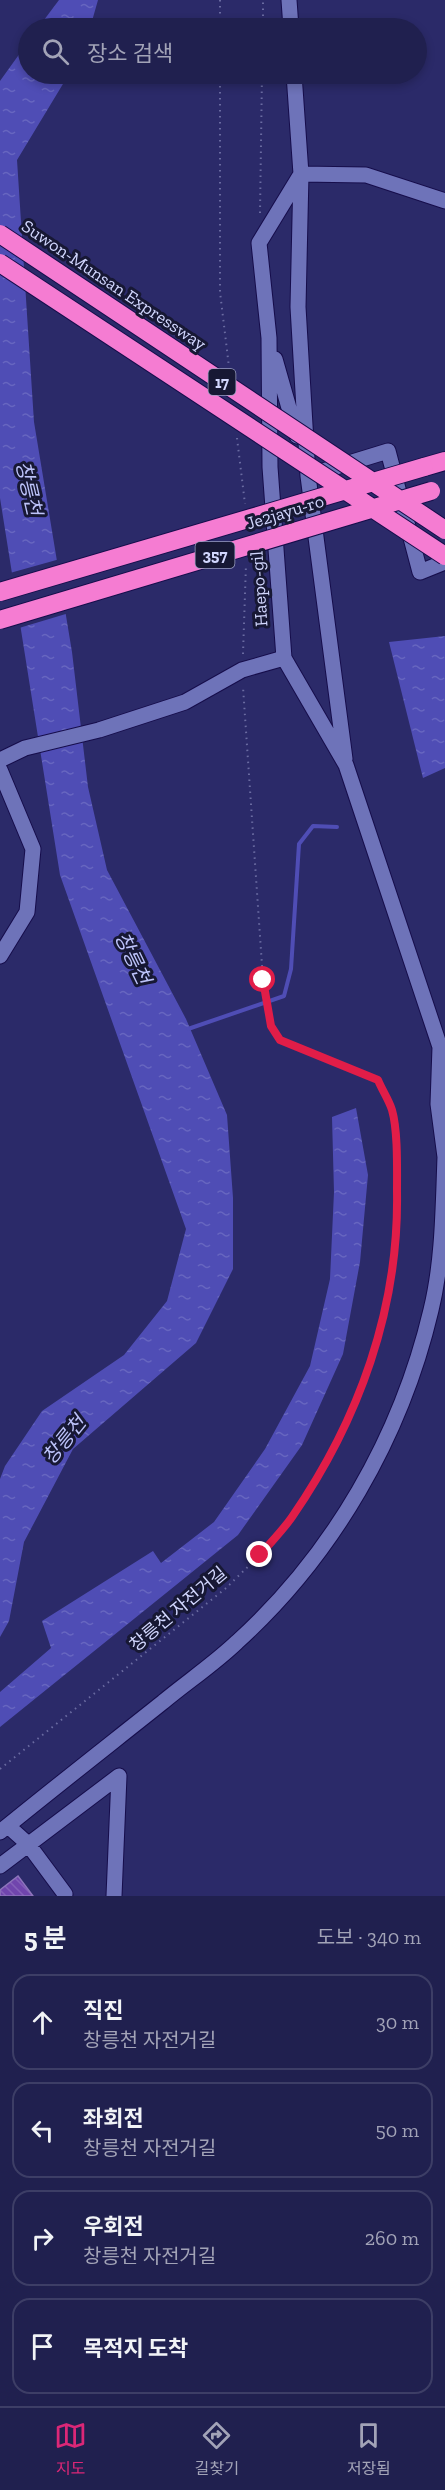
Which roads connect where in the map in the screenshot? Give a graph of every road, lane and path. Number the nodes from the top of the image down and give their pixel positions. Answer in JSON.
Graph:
{"nodes":[{"id":1,"x":220,"y":0,"type":"edge"},
{"id":2,"x":263,"y":0,"type":"edge"},
{"id":3,"x":289,"y":0,"type":"edge"},
{"id":4,"x":220,"y":18,"type":"edge"},
{"id":5,"x":262,"y":18,"type":"edge"},
{"id":6,"x":290,"y":18,"type":"edge"},
{"id":7,"x":262,"y":84,"type":"edge"},
{"id":8,"x":295,"y":84,"type":"edge"},
{"id":9,"x":301,"y":174,"type":"junction"},
{"id":10,"x":445,"y":201,"type":"edge"},
{"id":11,"x":0,"y":234,"type":"edge"},
{"id":12,"x":259,"y":243,"type":"junction"},
{"id":13,"x":0,"y":262,"type":"edge"},
{"id":14,"x":269,"y":338,"type":"junction"},
{"id":15,"x":445,"y":461,"type":"edge"},
{"id":16,"x":308,"y":476,"type":"junction"},
{"id":17,"x":438,"y":489,"type":"edge"},
{"id":18,"x":445,"y":530,"type":"edge"},
{"id":19,"x":445,"y":556,"type":"edge"},
{"id":20,"x":445,"y":562,"type":"edge"},
{"id":21,"x":0,"y":592,"type":"edge"},
{"id":22,"x":0,"y":620,"type":"edge"},
{"id":23,"x":284,"y":658,"type":"junction"},
{"id":24,"x":0,"y":760,"type":"edge"},
{"id":25,"x":346,"y":765,"type":"junction"},
{"id":26,"x":0,"y":770,"type":"edge"},
{"id":27,"x":0,"y":956,"type":"edge"},
{"id":28,"x":263,"y":980,"type":"dead end"},
{"id":29,"x":443,"y":1050,"type":"edge"},
{"id":30,"x":445,"y":1157,"type":"edge"},
{"id":31,"x":0,"y":1769,"type":"edge"},
{"id":32,"x":4,"y":1829,"type":"edge"},
{"id":33,"x":28,"y":1844,"type":"junction"},
{"id":34,"x":0,"y":1866,"type":"edge"},
{"id":35,"x":65,"y":1894,"type":"dead end"},
{"id":36,"x":114,"y":1896,"type":"edge"}],
"edges":[{"from":1,"to":4,"type":"path"},
{"from":2,"to":5,"type":"path"},
{"from":3,"to":6,"type":"street"},
{"from":7,"to":12,"type":"path"},
{"from":8,"to":9,"type":"street"},
{"from":9,"to":10,"type":"street"},
{"from":9,"to":12,"type":"street"},
{"from":9,"to":16,"type":"street"},
{"from":11,"to":18,"type":"highway","name":"Suwon-Munsan Expressway","number":"17","bridge":true},
{"from":12,"to":14,"type":"street","name":"Haepo-gil"},
{"from":13,"to":19,"type":"highway","number":"17","bridge":true},
{"from":14,"to":16,"type":"street"},
{"from":14,"to":23,"type":"street","name":"Haepo-gil"},
{"from":15,"to":21,"type":"highway","name":"Je2jayu-ro","number":"357","bridge":true},
{"from":16,"to":20,"type":"street"},
{"from":16,"to":25,"type":"street"},
{"from":17,"to":22,"type":"highway","name":"Je2jayu-ro","number":"357","bridge":true},
{"from":23,"to":24,"type":"street"},
{"from":23,"to":25,"type":"street","name":"Haepo-gil"},
{"from":25,"to":29,"type":"street","name":"Haepo-gil"},
{"from":26,"to":27,"type":"street"},
{"from":28,"to":31,"type":"path","name":"창릉천 자전거길"},
{"from":29,"to":30,"type":"street"},
{"from":30,"to":32,"type":"street"},
{"from":32,"to":33,"type":"street"},
{"from":33,"to":34,"type":"street"},
{"from":33,"to":35,"type":"street"},
{"from":33,"to":36,"type":"street"}]}
